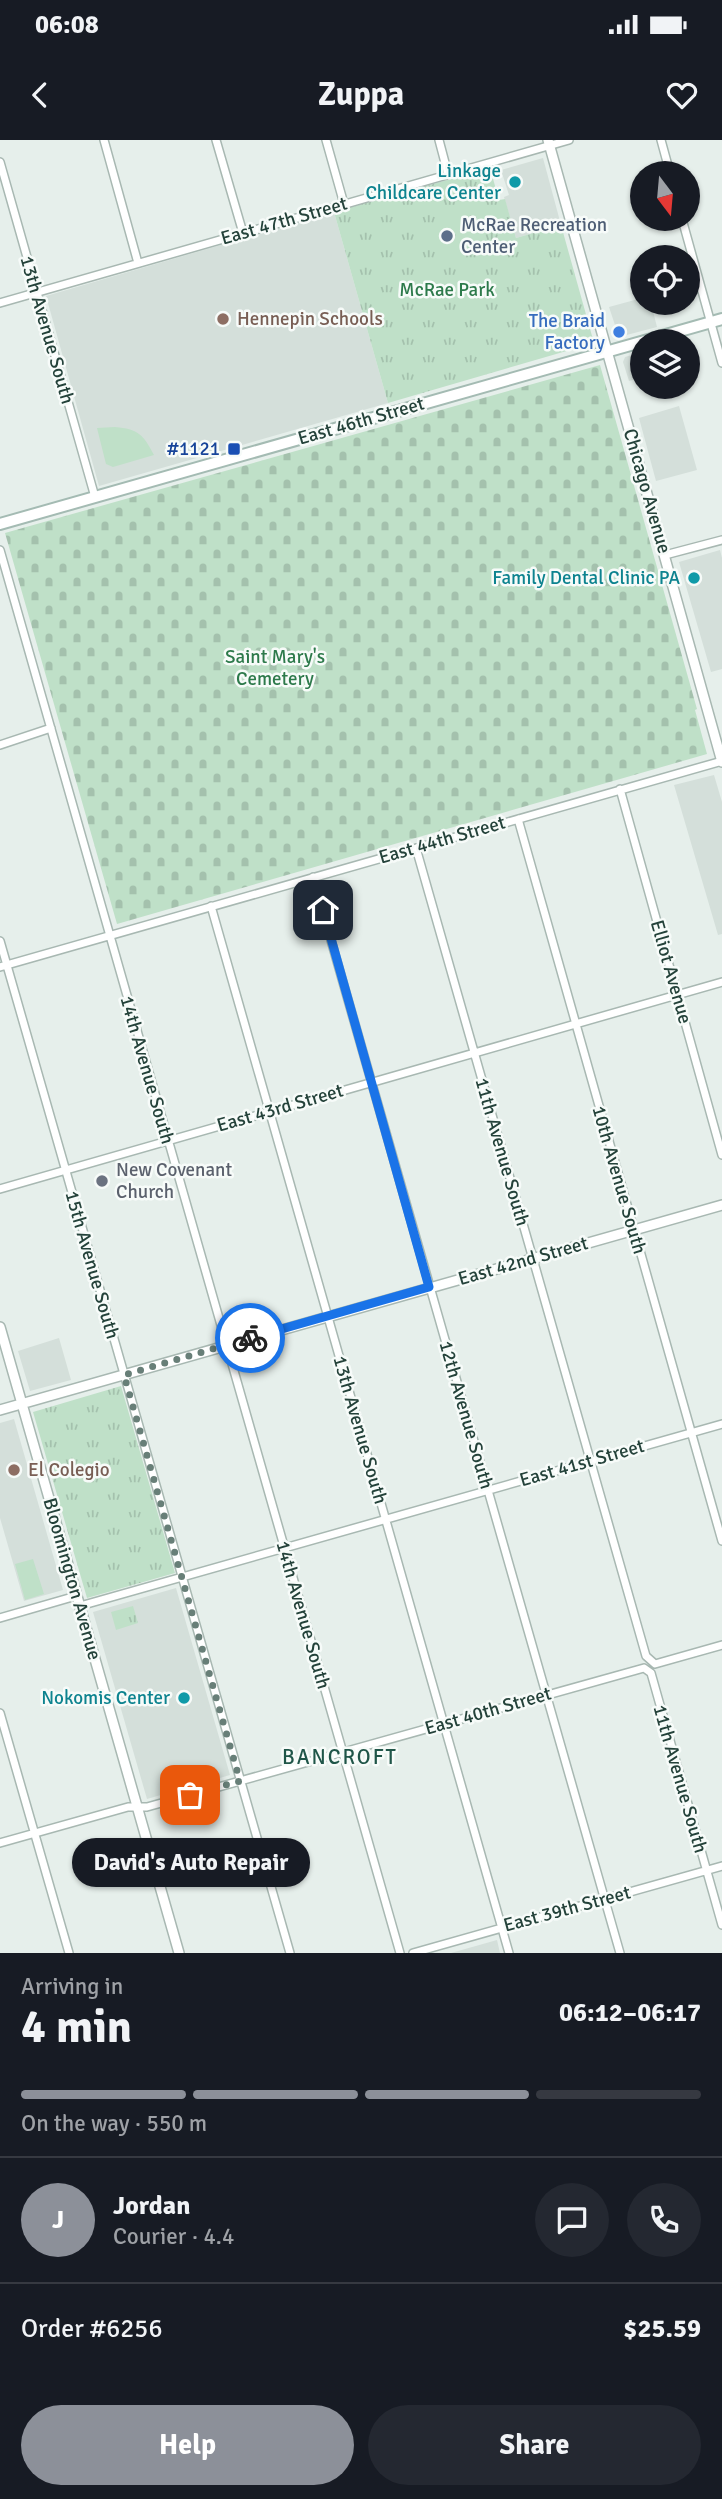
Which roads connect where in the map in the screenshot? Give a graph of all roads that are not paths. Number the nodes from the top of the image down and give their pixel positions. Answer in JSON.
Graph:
{"nodes":[{"id":1,"x":104,"y":140,"type":"edge"},
{"id":2,"x":216,"y":140,"type":"edge"},
{"id":3,"x":326,"y":140,"type":"edge"},
{"id":4,"x":439,"y":140,"type":"edge"},
{"id":5,"x":569,"y":140,"type":"edge"},
{"id":6,"x":661,"y":140,"type":"edge"},
{"id":7,"x":548,"y":143,"type":"edge"},
{"id":8,"x":667,"y":161,"type":"edge"},
{"id":9,"x":0,"y":162,"type":"edge"},
{"id":10,"x":448,"y":174,"type":"junction"},
{"id":11,"x":344,"y":204,"type":"junction"},
{"id":12,"x":686,"y":231,"type":"edge"},
{"id":13,"x":243,"y":233,"type":"junction"},
{"id":14,"x":138,"y":263,"type":"junction"},
{"id":15,"x":36,"y":293,"type":"junction"},
{"id":16,"x":0,"y":303,"type":"edge"},
{"id":17,"x":716,"y":320,"type":"edge"},
{"id":18,"x":608,"y":351,"type":"junction"},
{"id":19,"x":722,"y":363,"type":"edge"},
{"id":20,"x":95,"y":496,"type":"junction"},
{"id":21,"x":0,"y":524,"type":"edge"},
{"id":22,"x":722,"y":540,"type":"edge"},
{"id":23,"x":0,"y":550,"type":"edge"},
{"id":24,"x":665,"y":555,"type":"junction"},
{"id":25,"x":51,"y":729,"type":"junction"},
{"id":26,"x":0,"y":745,"type":"edge"},
{"id":27,"x":722,"y":761,"type":"edge"},
{"id":28,"x":620,"y":789,"type":"junction"},
{"id":29,"x":518,"y":818,"type":"junction"},
{"id":30,"x":416,"y":848,"type":"junction"},
{"id":31,"x":313,"y":877,"type":"junction"},
{"id":32,"x":211,"y":906,"type":"junction"},
{"id":33,"x":109,"y":935,"type":"junction"},
{"id":34,"x":0,"y":941,"type":"edge"},
{"id":35,"x":3,"y":966,"type":"edge"},
{"id":36,"x":722,"y":982,"type":"edge"},
{"id":37,"x":677,"y":995,"type":"junction"},
{"id":38,"x":575,"y":1024,"type":"junction"},
{"id":39,"x":473,"y":1053,"type":"junction"},
{"id":40,"x":372,"y":1082,"type":"junction"},
{"id":41,"x":269,"y":1111,"type":"junction"},
{"id":42,"x":167,"y":1140,"type":"junction"},
{"id":43,"x":722,"y":1155,"type":"edge"},
{"id":44,"x":65,"y":1170,"type":"junction"},
{"id":45,"x":0,"y":1189,"type":"edge"},
{"id":46,"x":722,"y":1205,"type":"edge"},
{"id":47,"x":633,"y":1229,"type":"junction"},
{"id":48,"x":533,"y":1259,"type":"junction"},
{"id":49,"x":429,"y":1287,"type":"junction"},
{"id":50,"x":328,"y":1316,"type":"junction"},
{"id":51,"x":0,"y":1327,"type":"edge"},
{"id":52,"x":226,"y":1345,"type":"junction"},
{"id":53,"x":124,"y":1375,"type":"junction"},
{"id":54,"x":22,"y":1404,"type":"junction"},
{"id":55,"x":0,"y":1410,"type":"edge"},
{"id":56,"x":722,"y":1424,"type":"edge"},
{"id":57,"x":691,"y":1433,"type":"junction"},
{"id":58,"x":589,"y":1461,"type":"junction"},
{"id":59,"x":488,"y":1490,"type":"junction"},
{"id":60,"x":386,"y":1519,"type":"junction"},
{"id":61,"x":722,"y":1541,"type":"edge"},
{"id":62,"x":284,"y":1549,"type":"junction"},
{"id":63,"x":181,"y":1577,"type":"junction"},
{"id":64,"x":76,"y":1596,"type":"junction"},
{"id":65,"x":80,"y":1606,"type":"junction"},
{"id":66,"x":0,"y":1618,"type":"edge"},
{"id":67,"x":722,"y":1645,"type":"edge"},
{"id":68,"x":650,"y":1673,"type":"joint"},
{"id":69,"x":546,"y":1695,"type":"junction"},
{"id":70,"x":0,"y":1713,"type":"edge"},
{"id":71,"x":444,"y":1724,"type":"junction"},
{"id":72,"x":343,"y":1752,"type":"junction"},
{"id":73,"x":240,"y":1781,"type":"junction"},
{"id":74,"x":137,"y":1807,"type":"junction"},
{"id":75,"x":34,"y":1833,"type":"junction"},
{"id":76,"x":0,"y":1843,"type":"edge"},
{"id":77,"x":722,"y":1866,"type":"edge"},
{"id":78,"x":706,"y":1871,"type":"junction"},
{"id":79,"x":604,"y":1899,"type":"junction"},
{"id":80,"x":722,"y":1925,"type":"edge"},
{"id":81,"x":502,"y":1927,"type":"junction"},
{"id":82,"x":69,"y":1953,"type":"edge"},
{"id":83,"x":179,"y":1953,"type":"edge"},
{"id":84,"x":290,"y":1953,"type":"edge"},
{"id":85,"x":400,"y":1953,"type":"edge"},
{"id":86,"x":413,"y":1953,"type":"edge"},
{"id":87,"x":509,"y":1953,"type":"edge"},
{"id":88,"x":620,"y":1953,"type":"edge"}],
"edges":[{"from":1,"to":14,"type":"street"},
{"from":2,"to":13,"type":"street"},
{"from":3,"to":11,"type":"street"},
{"from":4,"to":10,"type":"street"},
{"from":5,"to":7,"type":"street","name":"East 47th Street"},
{"from":6,"to":8,"type":"street"},
{"from":7,"to":10,"type":"street","name":"East 47th Street"},
{"from":7,"to":18,"type":"street","name":"Chicago Avenue"},
{"from":9,"to":15,"type":"street","name":"13th Avenue South"},
{"from":10,"to":11,"type":"street","name":"East 47th Street"},
{"from":11,"to":13,"type":"street","name":"East 47th Street"},
{"from":12,"to":17,"type":"street"},
{"from":13,"to":14,"type":"street","name":"East 47th Street"},
{"from":14,"to":15,"type":"street","name":"East 47th Street"},
{"from":15,"to":16,"type":"street","name":"East 47th Street"},
{"from":15,"to":20,"type":"street","name":"13th Avenue South"},
{"from":17,"to":18,"type":"main road","name":"East 46th Street"},
{"from":17,"to":19,"type":"street"},
{"from":18,"to":20,"type":"main road","name":"East 46th Street"},
{"from":18,"to":24,"type":"street","name":"Chicago Avenue"},
{"from":20,"to":21,"type":"main road","name":"East 46th Street"},
{"from":22,"to":24,"type":"street"},
{"from":23,"to":25,"type":"street","name":"14th Avenue South"},
{"from":24,"to":27,"type":"street","name":"Chicago Avenue"},
{"from":25,"to":26,"type":"street"},
{"from":25,"to":33,"type":"street","name":"14th Avenue South"},
{"from":27,"to":28,"type":"street","name":"East 44th Street"},
{"from":28,"to":29,"type":"street","name":"East 44th Street"},
{"from":28,"to":37,"type":"street","name":"Elliot Avenue"},
{"from":29,"to":30,"type":"street","name":"East 44th Street"},
{"from":29,"to":38,"type":"street","name":"10th Avenue South"},
{"from":30,"to":31,"type":"street","name":"East 44th Street"},
{"from":30,"to":39,"type":"street","name":"11th Avenue South"},
{"from":31,"to":32,"type":"street","name":"East 44th Street"},
{"from":31,"to":40,"type":"street","name":"12th Avenue South"},
{"from":32,"to":33,"type":"street","name":"East 44th Street"},
{"from":32,"to":41,"type":"street","name":"13th Avenue South"},
{"from":33,"to":35,"type":"street","name":"East 44th Street"},
{"from":33,"to":42,"type":"street","name":"14th Avenue South"},
{"from":34,"to":35,"type":"street","name":"15th Avenue South"},
{"from":35,"to":44,"type":"street","name":"15th Avenue South"},
{"from":36,"to":37,"type":"street","name":"East 43rd Street"},
{"from":37,"to":38,"type":"street","name":"East 43rd Street"},
{"from":37,"to":43,"type":"street","name":"Elliot Avenue"},
{"from":38,"to":39,"type":"street","name":"East 43rd Street"},
{"from":38,"to":47,"type":"street","name":"10th Avenue South"},
{"from":39,"to":40,"type":"street","name":"East 43rd Street"},
{"from":39,"to":48,"type":"street","name":"11th Avenue South"},
{"from":40,"to":41,"type":"street","name":"East 43rd Street"},
{"from":40,"to":49,"type":"street","name":"12th Avenue South"},
{"from":41,"to":42,"type":"street","name":"East 43rd Street"},
{"from":41,"to":50,"type":"street","name":"13th Avenue South"},
{"from":42,"to":44,"type":"street","name":"East 43rd Street"},
{"from":42,"to":52,"type":"street","name":"14th Avenue South"},
{"from":44,"to":45,"type":"street","name":"East 43rd Street"},
{"from":44,"to":53,"type":"street","name":"15th Avenue South"},
{"from":46,"to":47,"type":"street","name":"East 42nd Street"},
{"from":47,"to":48,"type":"street","name":"East 42nd Street"},
{"from":47,"to":57,"type":"street","name":"10th Avenue South"},
{"from":48,"to":49,"type":"street","name":"East 42nd Street"},
{"from":48,"to":58,"type":"street","name":"11th Avenue South"},
{"from":49,"to":50,"type":"street","name":"East 42nd Street"},
{"from":49,"to":59,"type":"street","name":"12th Avenue South"},
{"from":50,"to":52,"type":"street","name":"East 42nd Street"},
{"from":50,"to":60,"type":"street","name":"13th Avenue South"},
{"from":51,"to":54,"type":"street","name":"Bloomington Avenue"},
{"from":52,"to":53,"type":"street","name":"East 42nd Street"},
{"from":52,"to":62,"type":"street","name":"14th Avenue South"},
{"from":53,"to":54,"type":"street","name":"East 42nd Street"},
{"from":53,"to":63,"type":"street","name":"15th Avenue South"},
{"from":54,"to":55,"type":"street","name":"East 42nd Street"},
{"from":54,"to":64,"type":"street","name":"Bloomington Avenue"},
{"from":56,"to":57,"type":"street","name":"East 41st Street"},
{"from":57,"to":58,"type":"street","name":"East 41st Street"},
{"from":57,"to":61,"type":"street","name":"10th Avenue South"},
{"from":58,"to":59,"type":"street","name":"East 41st Street"},
{"from":58,"to":67,"type":"street","name":"11th Avenue South"},
{"from":59,"to":60,"type":"street","name":"East 41st Street"},
{"from":59,"to":69,"type":"street","name":"12th Avenue South"},
{"from":60,"to":62,"type":"street","name":"East 41st Street"},
{"from":60,"to":71,"type":"street","name":"13th Avenue South"},
{"from":62,"to":63,"type":"street","name":"East 41st Street"},
{"from":62,"to":72,"type":"street","name":"14th Avenue South"},
{"from":63,"to":65,"type":"street","name":"East 41st Street"},
{"from":63,"to":73,"type":"street","name":"15th Avenue South"},
{"from":64,"to":65,"type":"street","name":"Bloomington Avenue"},
{"from":64,"to":66,"type":"street"},
{"from":65,"to":74,"type":"street","name":"Bloomington Avenue"},
{"from":68,"to":69,"type":"street","name":"East 40th Street"},
{"from":68,"to":78,"type":"street","name":"11th Avenue South"},
{"from":69,"to":71,"type":"street","name":"East 40th Street"},
{"from":69,"to":79,"type":"street","name":"12th Avenue South"},
{"from":70,"to":75,"type":"street"},
{"from":71,"to":72,"type":"street","name":"East 40th Street"},
{"from":71,"to":81,"type":"street","name":"13th Avenue South"},
{"from":72,"to":73,"type":"street","name":"East 40th Street"},
{"from":72,"to":85,"type":"street","name":"14th Avenue South"},
{"from":73,"to":74,"type":"street","name":"East 40th Street"},
{"from":73,"to":84,"type":"street","name":"15th Avenue South"},
{"from":74,"to":75,"type":"street","name":"East 40th Street"},
{"from":74,"to":83,"type":"street","name":"Bloomington Avenue"},
{"from":75,"to":76,"type":"street","name":"East 40th Street"},
{"from":75,"to":82,"type":"street"},
{"from":77,"to":78,"type":"street","name":"East 39th Street"},
{"from":78,"to":79,"type":"street","name":"East 39th Street"},
{"from":78,"to":80,"type":"street","name":"11th Avenue South"},
{"from":79,"to":81,"type":"street","name":"East 39th Street"},
{"from":79,"to":88,"type":"street","name":"12th Avenue South"},
{"from":81,"to":86,"type":"street","name":"East 39th Street"},
{"from":81,"to":87,"type":"street","name":"13th Avenue South"}]}
